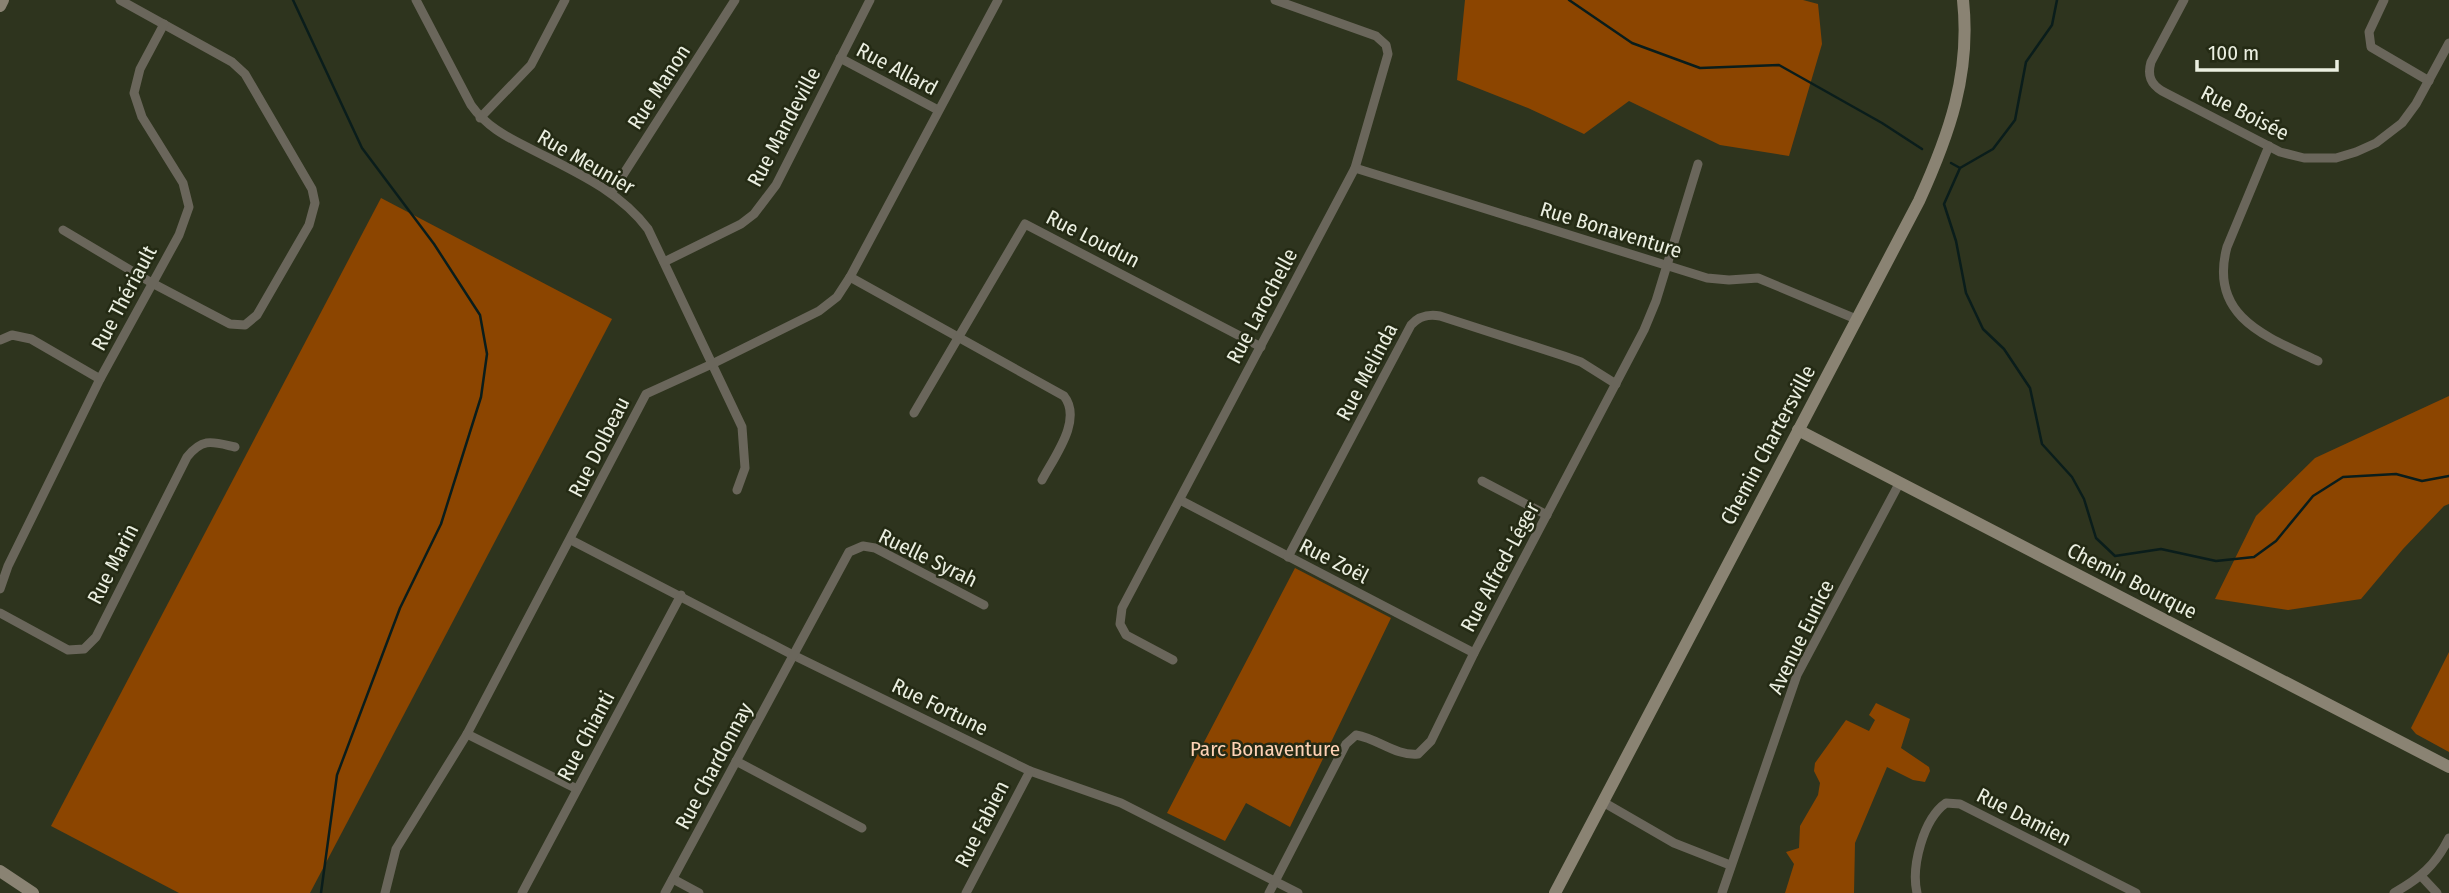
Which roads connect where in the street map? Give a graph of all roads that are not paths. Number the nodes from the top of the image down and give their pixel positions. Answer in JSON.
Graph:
{"nodes":[{"id":1,"x":4,"y":0,"type":"edge"},
{"id":2,"x":120,"y":0,"type":"edge"},
{"id":3,"x":416,"y":0,"type":"edge"},
{"id":4,"x":565,"y":0,"type":"edge"},
{"id":5,"x":735,"y":0,"type":"edge"},
{"id":6,"x":870,"y":0,"type":"edge"},
{"id":7,"x":998,"y":0,"type":"edge"},
{"id":8,"x":1275,"y":0,"type":"edge"},
{"id":9,"x":1963,"y":0,"type":"edge"},
{"id":10,"x":2184,"y":0,"type":"edge"},
{"id":11,"x":2384,"y":0,"type":"edge"},
{"id":12,"x":0,"y":6,"type":"edge"},
{"id":13,"x":164,"y":24,"type":"junction"},
{"id":14,"x":2449,"y":43,"type":"edge"},
{"id":15,"x":841,"y":58,"type":"junction"},
{"id":16,"x":2429,"y":81,"type":"junction"},
{"id":17,"x":938,"y":110,"type":"junction"},
{"id":18,"x":480,"y":118,"type":"junction"},
{"id":19,"x":2269,"y":146,"type":"junction"},
{"id":20,"x":1698,"y":164,"type":"dead end"},
{"id":21,"x":1355,"y":168,"type":"junction"},
{"id":22,"x":612,"y":192,"type":"junction"},
{"id":23,"x":63,"y":230,"type":"dead end"},
{"id":24,"x":664,"y":262,"type":"junction"},
{"id":25,"x":1666,"y":265,"type":"junction"},
{"id":26,"x":850,"y":277,"type":"junction"},
{"id":27,"x":152,"y":283,"type":"junction"},
{"id":28,"x":1856,"y":319,"type":"junction"},
{"id":29,"x":959,"y":337,"type":"junction"},
{"id":30,"x":0,"y":341,"type":"edge"},
{"id":31,"x":1261,"y":347,"type":"junction"},
{"id":32,"x":2318,"y":361,"type":"dead end"},
{"id":33,"x":712,"y":364,"type":"junction"},
{"id":34,"x":100,"y":379,"type":"junction"},
{"id":35,"x":1616,"y":384,"type":"junction"},
{"id":36,"x":914,"y":414,"type":"dead end"},
{"id":37,"x":1798,"y":430,"type":"junction"},
{"id":38,"x":235,"y":447,"type":"dead end"},
{"id":39,"x":1042,"y":480,"type":"dead end"},
{"id":40,"x":1482,"y":481,"type":"dead end"},
{"id":41,"x":1900,"y":482,"type":"junction"},
{"id":42,"x":737,"y":490,"type":"dead end"},
{"id":43,"x":1180,"y":500,"type":"junction"},
{"id":44,"x":1547,"y":515,"type":"junction"},
{"id":45,"x":571,"y":540,"type":"junction"},
{"id":46,"x":1288,"y":556,"type":"junction"},
{"id":47,"x":0,"y":589,"type":"edge"},
{"id":48,"x":681,"y":595,"type":"junction"},
{"id":49,"x":984,"y":605,"type":"dead end"},
{"id":50,"x":0,"y":613,"type":"edge"},
{"id":51,"x":1474,"y":653,"type":"junction"},
{"id":52,"x":793,"y":654,"type":"junction"},
{"id":53,"x":1173,"y":660,"type":"dead end"},
{"id":54,"x":467,"y":734,"type":"junction"},
{"id":55,"x":736,"y":761,"type":"junction"},
{"id":56,"x":2449,"y":767,"type":"edge"},
{"id":57,"x":1030,"y":771,"type":"junction"},
{"id":58,"x":577,"y":789,"type":"junction"},
{"id":59,"x":1602,"y":802,"type":"junction"},
{"id":60,"x":862,"y":828,"type":"dead end"},
{"id":61,"x":2449,"y":838,"type":"edge"},
{"id":62,"x":1730,"y":865,"type":"junction"},
{"id":63,"x":0,"y":872,"type":"edge"},
{"id":64,"x":2421,"y":877,"type":"junction"},
{"id":65,"x":673,"y":879,"type":"junction"},
{"id":66,"x":1275,"y":881,"type":"junction"},
{"id":67,"x":33,"y":893,"type":"edge"},
{"id":68,"x":385,"y":893,"type":"edge"},
{"id":69,"x":522,"y":893,"type":"edge"},
{"id":70,"x":665,"y":893,"type":"edge"},
{"id":71,"x":699,"y":893,"type":"edge"},
{"id":72,"x":967,"y":893,"type":"edge"},
{"id":73,"x":1269,"y":893,"type":"edge"},
{"id":74,"x":1298,"y":893,"type":"edge"},
{"id":75,"x":1555,"y":893,"type":"edge"},
{"id":76,"x":1722,"y":893,"type":"edge"},
{"id":77,"x":1917,"y":893,"type":"edge"},
{"id":78,"x":2136,"y":893,"type":"edge"},
{"id":79,"x":2394,"y":893,"type":"edge"},
{"id":80,"x":2437,"y":893,"type":"edge"}],
"edges":[{"from":1,"to":12,"type":"street"},
{"from":2,"to":13,"type":"street"},
{"from":3,"to":18,"type":"street","name":"Rue Meunier"},
{"from":4,"to":18,"type":"street"},
{"from":5,"to":22,"type":"street","name":"Rue Manon"},
{"from":6,"to":15,"type":"street","name":"Rue Mandeville"},
{"from":7,"to":17,"type":"street","name":"Rue Dolbeau"},
{"from":8,"to":21,"type":"street","name":"Rue Larochelle"},
{"from":9,"to":28,"type":"street","name":"Chemin Chartersville"},
{"from":10,"to":19,"type":"street","name":"Rue Boisée"},
{"from":11,"to":16,"type":"street"},
{"from":13,"to":27,"type":"street","name":"Rue Thériault"},
{"from":13,"to":27,"type":"street"},
{"from":14,"to":16,"type":"street","name":"Rue Boisée"},
{"from":15,"to":17,"type":"street","name":"Rue Allard"},
{"from":15,"to":24,"type":"street","name":"Rue Mandeville"},
{"from":16,"to":19,"type":"street","name":"Rue Boisée"},
{"from":17,"to":26,"type":"street","name":"Rue Dolbeau"},
{"from":18,"to":22,"type":"street","name":"Rue Meunier"},
{"from":19,"to":32,"type":"street"},
{"from":20,"to":25,"type":"street","name":"Rue Alfred-Léger"},
{"from":21,"to":25,"type":"street","name":"Rue Bonaventure"},
{"from":21,"to":31,"type":"street","name":"Rue Larochelle"},
{"from":22,"to":24,"type":"street","name":"Rue Meunier"},
{"from":23,"to":27,"type":"street"},
{"from":24,"to":33,"type":"street","name":"Rue Meunier"},
{"from":25,"to":28,"type":"street","name":"Rue Bonaventure"},
{"from":25,"to":35,"type":"street","name":"Rue Alfred-Léger"},
{"from":26,"to":29,"type":"street"},
{"from":26,"to":33,"type":"street","name":"Rue Dolbeau"},
{"from":27,"to":34,"type":"street","name":"Rue Thériault"},
{"from":28,"to":37,"type":"street","name":"Chemin Chartersville"},
{"from":29,"to":31,"type":"street","name":"Rue Loudun"},
{"from":29,"to":36,"type":"street"},
{"from":29,"to":39,"type":"street"},
{"from":30,"to":34,"type":"street"},
{"from":31,"to":43,"type":"street","name":"Rue Larochelle"},
{"from":33,"to":42,"type":"street","name":"Rue Meunier"},
{"from":33,"to":45,"type":"street","name":"Rue Dolbeau"},
{"from":34,"to":47,"type":"street","name":"Rue Thériault"},
{"from":35,"to":44,"type":"street","name":"Rue Alfred-Léger"},
{"from":35,"to":46,"type":"street","name":"Rue Melinda"},
{"from":37,"to":41,"type":"street","name":"Chemin Bourque"},
{"from":37,"to":59,"type":"street","name":"Chemin Chartersville"},
{"from":38,"to":50,"type":"street","name":"Rue Marin"},
{"from":40,"to":44,"type":"street"},
{"from":41,"to":56,"type":"street","name":"Chemin Bourque"},
{"from":41,"to":62,"type":"street","name":"Avenue Eunice"},
{"from":43,"to":46,"type":"street","name":"Rue Zoël"},
{"from":43,"to":53,"type":"street","name":"Rue Larochelle"},
{"from":44,"to":51,"type":"street","name":"Rue Alfred-Léger"},
{"from":45,"to":48,"type":"street","name":"Rue Fortune"},
{"from":45,"to":54,"type":"street","name":"Rue Dolbeau"},
{"from":46,"to":51,"type":"street","name":"Rue Zoël"},
{"from":48,"to":52,"type":"street","name":"Rue Fortune"},
{"from":48,"to":58,"type":"street","name":"Rue Chianti"},
{"from":49,"to":52,"type":"street","name":"Ruelle Syrah"},
{"from":51,"to":66,"type":"street","name":"Rue Alfred-Léger"},
{"from":52,"to":55,"type":"street","name":"Rue Chardonnay"},
{"from":52,"to":57,"type":"street","name":"Rue Fortune"},
{"from":54,"to":58,"type":"street"},
{"from":54,"to":68,"type":"street","name":"Rue Dolbeau"},
{"from":55,"to":60,"type":"street"},
{"from":55,"to":65,"type":"street","name":"Rue Chardonnay"},
{"from":57,"to":66,"type":"street","name":"Rue Fortune"},
{"from":57,"to":72,"type":"street","name":"Rue Fabien"},
{"from":58,"to":69,"type":"street","name":"Rue Chianti"},
{"from":59,"to":62,"type":"street"},
{"from":59,"to":75,"type":"street","name":"Chemin Chartersville"},
{"from":61,"to":64,"type":"street"},
{"from":62,"to":76,"type":"street","name":"Avenue Eunice"},
{"from":63,"to":67,"type":"street"},
{"from":64,"to":79,"type":"street"},
{"from":64,"to":80,"type":"street"},
{"from":65,"to":70,"type":"street","name":"Rue Chardonnay"},
{"from":65,"to":71,"type":"street"},
{"from":66,"to":73,"type":"street","name":"Rue Alfred-Léger"},
{"from":66,"to":74,"type":"street","name":"Rue Fortune"},
{"from":77,"to":78,"type":"street","name":"Rue Damien"}]}
